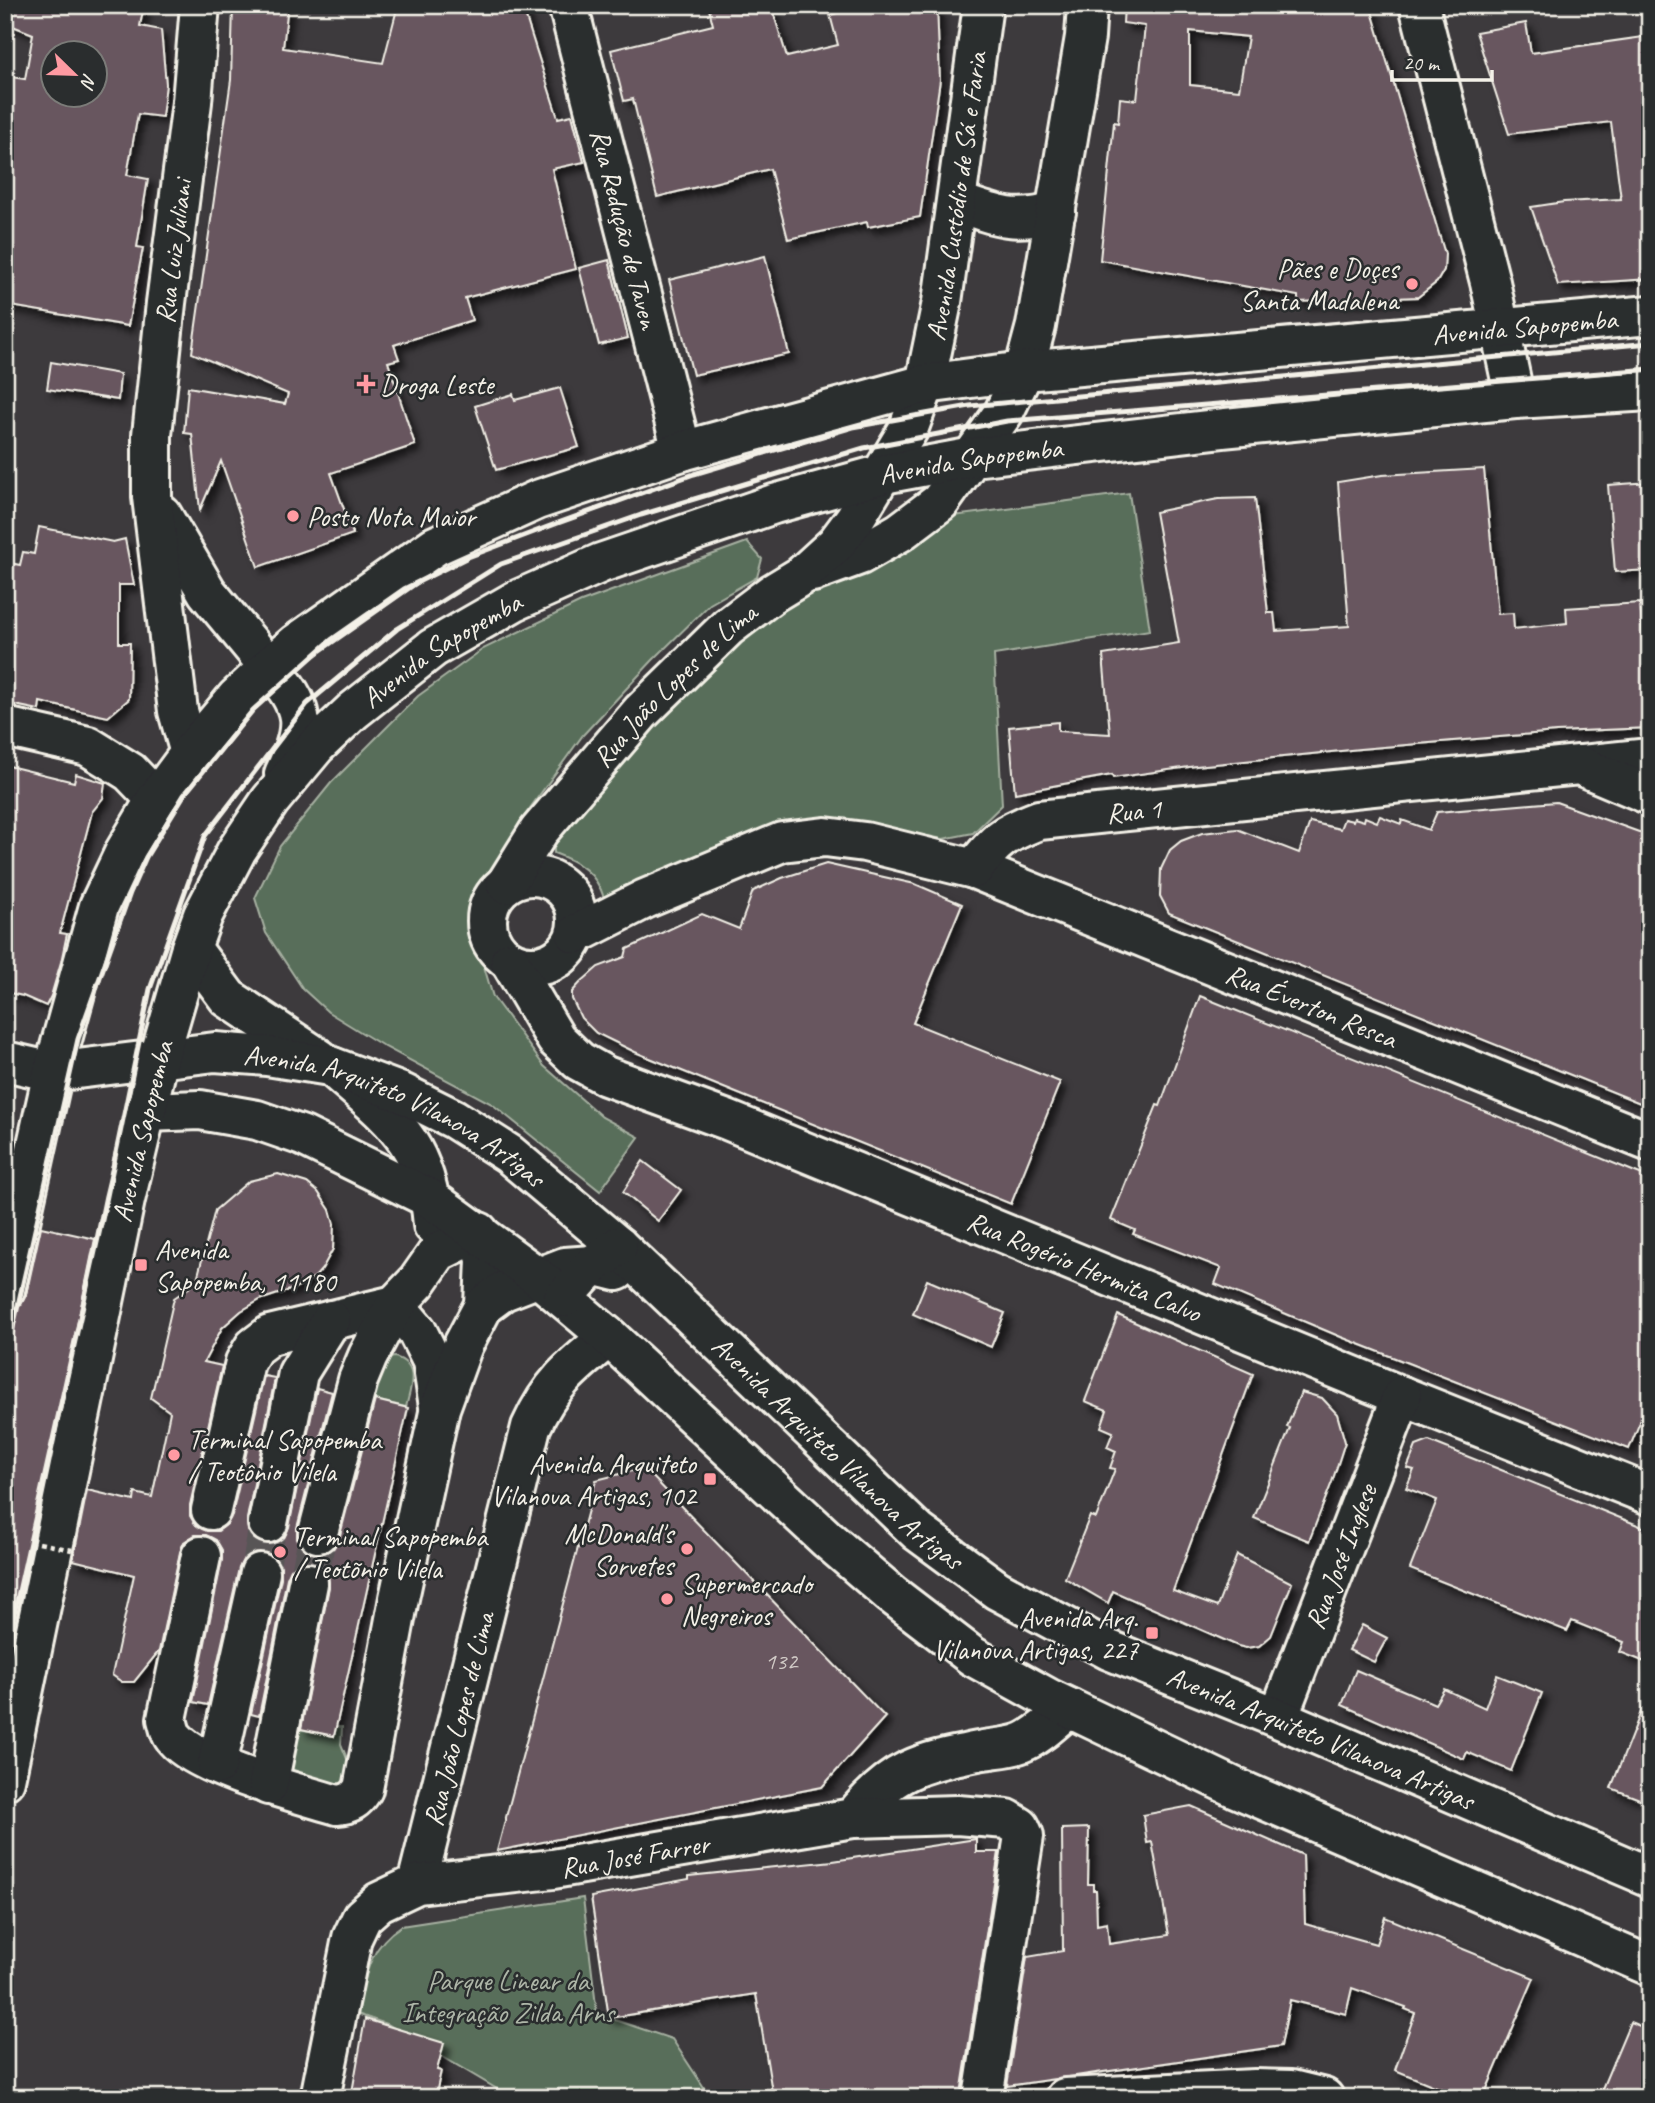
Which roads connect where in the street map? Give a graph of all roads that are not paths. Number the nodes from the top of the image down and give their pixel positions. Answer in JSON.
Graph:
{"nodes":[{"id":1,"x":200,"y":5,"type":"edge"},
{"id":2,"x":568,"y":5,"type":"edge"},
{"id":3,"x":984,"y":5,"type":"edge"},
{"id":4,"x":1087,"y":5,"type":"edge"},
{"id":5,"x":1419,"y":5,"type":"edge"},
{"id":6,"x":955,"y":219,"type":"junction"},
{"id":7,"x":1053,"y":230,"type":"junction"},
{"id":8,"x":1650,"y":315,"type":"edge"},
{"id":9,"x":1500,"y":328,"type":"junction"},
{"id":10,"x":1024,"y":371,"type":"junction"},
{"id":11,"x":925,"y":384,"type":"junction"},
{"id":12,"x":1650,"y":391,"type":"edge"},
{"id":13,"x":1515,"y":399,"type":"junction"},
{"id":14,"x":682,"y":451,"type":"junction"},
{"id":15,"x":974,"y":457,"type":"junction"},
{"id":16,"x":883,"y":474,"type":"junction"},
{"id":17,"x":152,"y":497,"type":"junction"},
{"id":18,"x":801,"y":576,"type":"junction"},
{"id":19,"x":269,"y":667,"type":"junction"},
{"id":20,"x":5,"y":727,"type":"edge"},
{"id":21,"x":190,"y":753,"type":"junction"},
{"id":22,"x":1650,"y":758,"type":"edge"},
{"id":23,"x":1579,"y":765,"type":"junction"},
{"id":24,"x":1650,"y":795,"type":"edge"},
{"id":25,"x":156,"y":799,"type":"junction"},
{"id":26,"x":270,"y":801,"type":"junction"},
{"id":27,"x":559,"y":806,"type":"junction"},
{"id":28,"x":974,"y":869,"type":"junction"},
{"id":29,"x":506,"y":884,"type":"junction"},
{"id":30,"x":567,"y":905,"type":"junction"},
{"id":31,"x":191,"y":948,"type":"junction"},
{"id":32,"x":510,"y":961,"type":"junction"},
{"id":33,"x":549,"y":964,"type":"junction"},
{"id":34,"x":539,"y":1012,"type":"junction"},
{"id":35,"x":159,"y":1058,"type":"junction"},
{"id":36,"x":5,"y":1061,"type":"edge"},
{"id":37,"x":330,"y":1066,"type":"junction"},
{"id":38,"x":53,"y":1072,"type":"junction"},
{"id":39,"x":146,"y":1112,"type":"junction"},
{"id":40,"x":1650,"y":1142,"type":"edge"},
{"id":41,"x":431,"y":1199,"type":"junction"},
{"id":42,"x":479,"y":1232,"type":"junction"},
{"id":43,"x":605,"y":1256,"type":"junction"},
{"id":44,"x":426,"y":1268,"type":"junction"},
{"id":45,"x":550,"y":1287,"type":"junction"},
{"id":46,"x":5,"y":1290,"type":"edge"},
{"id":47,"x":395,"y":1305,"type":"junction"},
{"id":48,"x":484,"y":1305,"type":"junction"},
{"id":49,"x":331,"y":1320,"type":"junction"},
{"id":50,"x":609,"y":1337,"type":"junction"},
{"id":51,"x":1402,"y":1396,"type":"junction"},
{"id":52,"x":440,"y":1408,"type":"junction"},
{"id":53,"x":1650,"y":1494,"type":"edge"},
{"id":54,"x":211,"y":1510,"type":"dead end"},
{"id":55,"x":268,"y":1523,"type":"tunnel mouth"},
{"id":56,"x":318,"y":1533,"type":"tunnel mouth"},
{"id":57,"x":201,"y":1556,"type":"dead end"},
{"id":58,"x":260,"y":1573,"type":"tunnel mouth"},
{"id":59,"x":308,"y":1583,"type":"tunnel mouth"},
{"id":60,"x":1069,"y":1708,"type":"junction"},
{"id":61,"x":1278,"y":1718,"type":"junction"},
{"id":62,"x":216,"y":1765,"type":"junction"},
{"id":63,"x":5,"y":1780,"type":"edge"},
{"id":64,"x":268,"y":1785,"type":"junction"},
{"id":65,"x":853,"y":1818,"type":"junction"},
{"id":66,"x":1650,"y":1877,"type":"edge"},
{"id":67,"x":417,"y":1884,"type":"junction"},
{"id":68,"x":1650,"y":1966,"type":"edge"},
{"id":69,"x":320,"y":2098,"type":"edge"},
{"id":70,"x":983,"y":2098,"type":"edge"},
{"id":71,"x":1065,"y":2098,"type":"edge"},
{"id":72,"x":1324,"y":2098,"type":"edge"}],
"edges":[{"from":1,"to":17,"type":"street","name":"Rua Luiz Juliani"},
{"from":2,"to":14,"type":"street","name":"Rua Redução de Taven"},
{"from":3,"to":6,"type":"street","name":"Avenida Custódio de Sá e Faria"},
{"from":4,"to":7,"type":"street"},
{"from":5,"to":9,"type":"street"},
{"from":6,"to":7,"type":"street"},
{"from":6,"to":11,"type":"street","name":"Avenida Custódio de Sá e Faria"},
{"from":7,"to":10,"type":"street"},
{"from":8,"to":9,"type":"street","name":"Avenida Sapopemba"},
{"from":9,"to":10,"type":"street","name":"Avenida Sapopemba"},
{"from":9,"to":13,"type":"street"},
{"from":10,"to":11,"type":"street","name":"Avenida Sapopemba"},
{"from":10,"to":15,"type":"street","name":"Rua João Lopes de Lima"},
{"from":11,"to":14,"type":"street","name":"Avenida Sapopemba"},
{"from":11,"to":16,"type":"street","name":"Rua João Lopes de Lima"},
{"from":12,"to":13,"type":"street","name":"Avenida Sapopemba"},
{"from":13,"to":15,"type":"street","name":"Avenida Sapopemba"},
{"from":14,"to":19,"type":"street","name":"Avenida Sapopemba"},
{"from":15,"to":16,"type":"street","name":"Avenida Sapopemba"},
{"from":15,"to":18,"type":"street","name":"Rua João Lopes de Lima"},
{"from":16,"to":18,"type":"street","name":"Rua João Lopes de Lima"},
{"from":16,"to":26,"type":"street","name":"Avenida Sapopemba"},
{"from":17,"to":19,"type":"street"},
{"from":17,"to":21,"type":"street","name":"Rua Luiz Juliani"},
{"from":18,"to":27,"type":"street","name":"Rua João Lopes de Lima"},
{"from":19,"to":21,"type":"street","name":"Avenida Sapopemba"},
{"from":19,"to":26,"type":"street"},
{"from":20,"to":25,"type":"street"},
{"from":21,"to":25,"type":"street","name":"Avenida Sapopemba"},
{"from":22,"to":23,"type":"street"},
{"from":23,"to":24,"type":"street","name":"Rua 1"},
{"from":23,"to":28,"type":"street","name":"Rua 1"},
{"from":25,"to":38,"type":"street","name":"Avenida Sapopemba"},
{"from":26,"to":31,"type":"street","name":"Avenida Sapopemba"},
{"from":27,"to":29,"type":"street","name":"Rua João Lopes de Lima"},
{"from":27,"to":30,"type":"street","name":"Rua João Lopes de Lima"},
{"from":28,"to":30,"type":"street"},
{"from":28,"to":40,"type":"street","name":"Rua Éverton Resca"},
{"from":29,"to":30,"type":"street"},
{"from":29,"to":32,"type":"street"},
{"from":30,"to":33,"type":"street"},
{"from":31,"to":35,"type":"street","name":"Avenida Sapopemba"},
{"from":31,"to":37,"type":"street"},
{"from":32,"to":33,"type":"street"},
{"from":32,"to":34,"type":"street","name":"Rua Rogério Hermita Calvo"},
{"from":33,"to":34,"type":"street"},
{"from":34,"to":51,"type":"street","name":"Rua Rogério Hermita Calvo"},
{"from":35,"to":37,"type":"street","name":"Avenida Arquiteto Vilanova Artigas"},
{"from":35,"to":38,"type":"street","name":"Avenida Arquiteto Vilanova Artigas"},
{"from":35,"to":39,"type":"street","name":"Avenida Sapopemba"},
{"from":36,"to":38,"type":"street"},
{"from":37,"to":41,"type":"street"},
{"from":37,"to":43,"type":"street","name":"Avenida Arquiteto Vilanova Artigas"},
{"from":38,"to":46,"type":"street","name":"Avenida Sapopemba"},
{"from":39,"to":41,"type":"street","name":"Avenida Arquiteto Vilanova Artigas"},
{"from":39,"to":63,"type":"street","name":"Avenida Sapopemba"},
{"from":41,"to":42,"type":"street","name":"Avenida Arquiteto Vilanova Artigas"},
{"from":41,"to":44,"type":"street"},
{"from":42,"to":44,"type":"street"},
{"from":42,"to":45,"type":"street","name":"Avenida Arquiteto Vilanova Artigas"},
{"from":42,"to":48,"type":"street"},
{"from":43,"to":45,"type":"street"},
{"from":43,"to":61,"type":"street","name":"Avenida Arquiteto Vilanova Artigas"},
{"from":44,"to":47,"type":"street"},
{"from":45,"to":48,"type":"street"},
{"from":45,"to":50,"type":"street","name":"Avenida Arquiteto Vilanova Artigas"},
{"from":47,"to":49,"type":"street"},
{"from":47,"to":52,"type":"street"},
{"from":47,"to":56,"type":"street"},
{"from":48,"to":52,"type":"street"},
{"from":49,"to":54,"type":"street"},
{"from":49,"to":55,"type":"street"},
{"from":50,"to":60,"type":"street","name":"Avenida Arquiteto Vilanova Artigas"},
{"from":50,"to":67,"type":"street","name":"Rua João Lopes de Lima"},
{"from":51,"to":53,"type":"street","name":"Rua Rogério Hermita Calvo"},
{"from":51,"to":61,"type":"street","name":"Rua José Inglese"},
{"from":52,"to":64,"type":"street"},
{"from":57,"to":62,"type":"street"},
{"from":58,"to":62,"type":"street"},
{"from":59,"to":64,"type":"street"},
{"from":60,"to":65,"type":"street"},
{"from":60,"to":68,"type":"street","name":"Avenida Arquiteto Vilanova Artigas"},
{"from":61,"to":66,"type":"street","name":"Avenida Arquiteto Vilanova Artigas"},
{"from":62,"to":64,"type":"street"},
{"from":65,"to":67,"type":"street","name":"Rua José Farrer"},
{"from":65,"to":70,"type":"street","name":"Rua José Farrer"},
{"from":67,"to":69,"type":"street"},
{"from":71,"to":72,"type":"street"}]}
